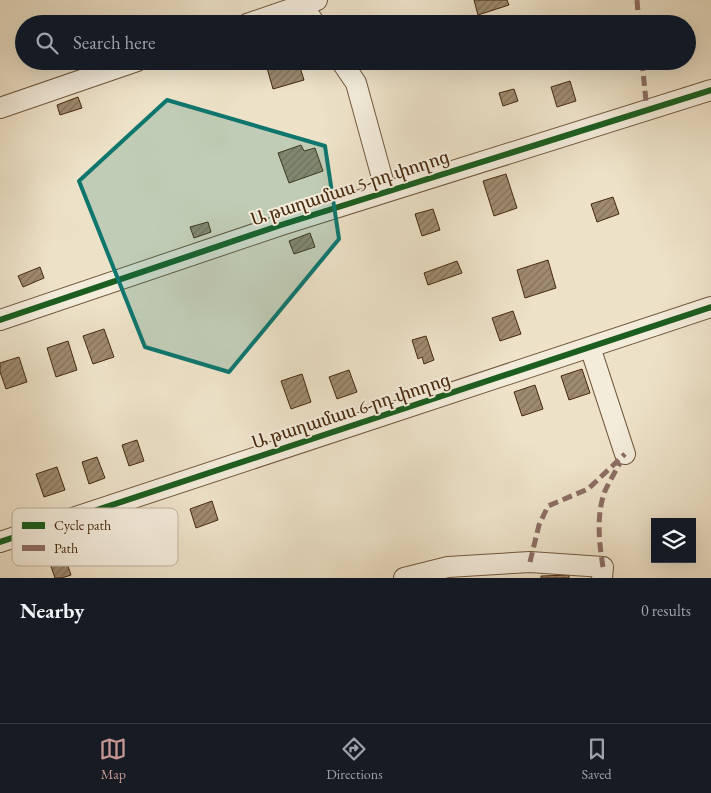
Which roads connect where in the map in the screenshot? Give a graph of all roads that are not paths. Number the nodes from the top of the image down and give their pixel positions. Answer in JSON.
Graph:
{"nodes":[{"id":1,"x":310,"y":2,"type":"edge"},
{"id":2,"x":273,"y":15,"type":"edge"},
{"id":3,"x":313,"y":15,"type":"edge"},
{"id":4,"x":111,"y":70,"type":"edge"},
{"id":5,"x":347,"y":70,"type":"edge"},
{"id":6,"x":711,"y":90,"type":"edge"},
{"id":7,"x":0,"y":108,"type":"edge"},
{"id":8,"x":386,"y":192,"type":"junction"},
{"id":9,"x":711,"y":307,"type":"edge"},
{"id":10,"x":0,"y":320,"type":"edge"},
{"id":11,"x":590,"y":347,"type":"junction"},
{"id":12,"x":625,"y":454,"type":"dead end"},
{"id":13,"x":103,"y":508,"type":"edge"},
{"id":14,"x":12,"y":538,"type":"edge"},
{"id":15,"x":0,"y":542,"type":"edge"},
{"id":16,"x":602,"y":572,"type":"edge"},
{"id":17,"x":404,"y":578,"type":"edge"}],
"edges":[{"from":1,"to":2,"type":"street"},
{"from":1,"to":3,"type":"street"},
{"from":4,"to":7,"type":"street"},
{"from":5,"to":8,"type":"street"},
{"from":6,"to":8,"type":"street","name":"Ա թաղամաս 5-րդ փողոց"},
{"from":8,"to":10,"type":"street","name":"Ա թաղամաս 5-րդ փողոց"},
{"from":9,"to":11,"type":"street","name":"Ա թաղամաս 6-րդ փողոց"},
{"from":11,"to":12,"type":"street"},
{"from":11,"to":13,"type":"street","name":"Ա թաղամաս 6-րդ փողոց"},
{"from":14,"to":15,"type":"street","name":"Ա թաղամաս 6-րդ փողոց"},
{"from":16,"to":17,"type":"street"}]}
